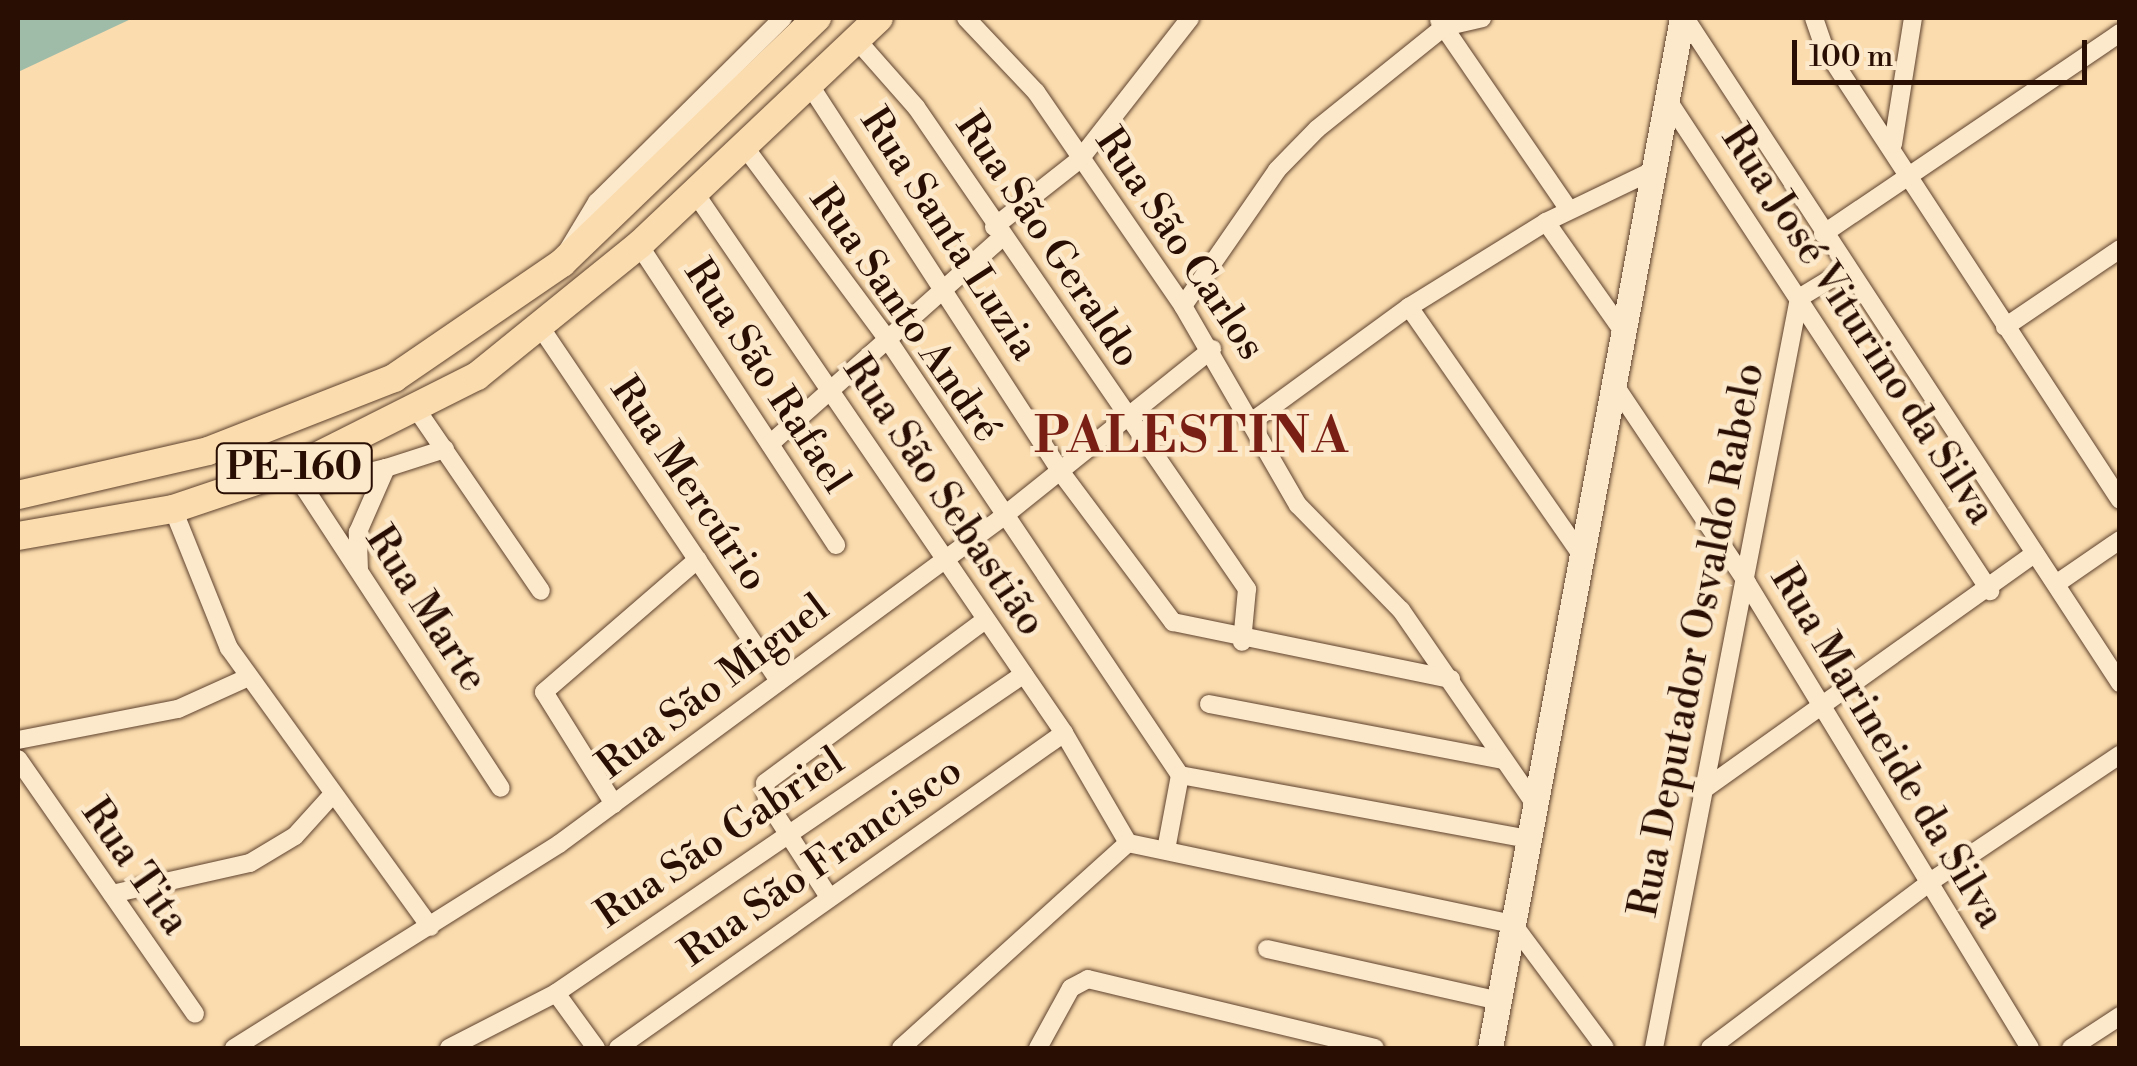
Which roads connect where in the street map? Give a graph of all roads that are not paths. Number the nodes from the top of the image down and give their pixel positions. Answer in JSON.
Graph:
{"nodes":[{"id":1,"x":783,"y":18,"type":"edge"},
{"id":2,"x":817,"y":18,"type":"edge"},
{"id":3,"x":879,"y":18,"type":"edge"},
{"id":4,"x":966,"y":18,"type":"edge"},
{"id":5,"x":1190,"y":18,"type":"edge"},
{"id":6,"x":1482,"y":18,"type":"edge"},
{"id":7,"x":1684,"y":18,"type":"edge"},
{"id":8,"x":1814,"y":18,"type":"edge"},
{"id":9,"x":1914,"y":18,"type":"edge"},
{"id":10,"x":1441,"y":22,"type":"edge"},
{"id":11,"x":2120,"y":33,"type":"edge"},
{"id":12,"x":856,"y":39,"type":"junction"},
{"id":13,"x":811,"y":86,"type":"junction"},
{"id":14,"x":1667,"y":99,"type":"junction"},
{"id":15,"x":1893,"y":144,"type":"junction"},
{"id":16,"x":744,"y":146,"type":"junction"},
{"id":17,"x":1080,"y":158,"type":"junction"},
{"id":18,"x":1654,"y":170,"type":"junction"},
{"id":19,"x":1908,"y":173,"type":"junction"},
{"id":20,"x":694,"y":193,"type":"junction"},
{"id":21,"x":1569,"y":210,"type":"junction"},
{"id":22,"x":1546,"y":222,"type":"junction"},
{"id":23,"x":998,"y":232,"type":"junction"},
{"id":24,"x":1823,"y":234,"type":"junction"},
{"id":25,"x":639,"y":246,"type":"junction"},
{"id":26,"x":2120,"y":249,"type":"edge"},
{"id":27,"x":562,"y":262,"type":"junction"},
{"id":28,"x":1846,"y":270,"type":"junction"},
{"id":29,"x":944,"y":285,"type":"junction"},
{"id":30,"x":1799,"y":298,"type":"junction"},
{"id":31,"x":1183,"y":306,"type":"junction"},
{"id":32,"x":1409,"y":307,"type":"junction"},
{"id":33,"x":2005,"y":327,"type":"junction"},
{"id":34,"x":542,"y":328,"type":"junction"},
{"id":35,"x":1624,"y":333,"type":"junction"},
{"id":36,"x":886,"y":337,"type":"junction"},
{"id":37,"x":1212,"y":349,"type":"junction"},
{"id":38,"x":1614,"y":384,"type":"junction"},
{"id":39,"x":830,"y":390,"type":"junction"},
{"id":40,"x":417,"y":410,"type":"junction"},
{"id":41,"x":1125,"y":414,"type":"junction"},
{"id":42,"x":1254,"y":420,"type":"junction"},
{"id":43,"x":770,"y":444,"type":"junction"},
{"id":44,"x":445,"y":449,"type":"junction"},
{"id":45,"x":2120,"y":463,"type":"edge"},
{"id":46,"x":386,"y":468,"type":"junction"},
{"id":47,"x":1060,"y":470,"type":"junction"},
{"id":48,"x":2102,"y":475,"type":"junction"},
{"id":49,"x":298,"y":479,"type":"junction"},
{"id":50,"x":18,"y":495,"type":"edge"},
{"id":51,"x":2120,"y":500,"type":"edge"},
{"id":52,"x":172,"y":509,"type":"junction"},
{"id":53,"x":1000,"y":519,"type":"junction"},
{"id":54,"x":18,"y":536,"type":"edge"},
{"id":55,"x":2120,"y":540,"type":"edge"},
{"id":56,"x":836,"y":545,"type":"dead end"},
{"id":57,"x":2035,"y":553,"type":"junction"},
{"id":58,"x":1582,"y":556,"type":"junction"},
{"id":59,"x":698,"y":560,"type":"junction"},
{"id":60,"x":942,"y":562,"type":"junction"},
{"id":61,"x":359,"y":570,"type":"junction"},
{"id":62,"x":1747,"y":583,"type":"junction"},
{"id":63,"x":2056,"y":584,"type":"junction"},
{"id":64,"x":541,"y":591,"type":"dead end"},
{"id":65,"x":1990,"y":591,"type":"junction"},
{"id":66,"x":984,"y":621,"type":"junction"},
{"id":67,"x":1242,"y":642,"type":"junction"},
{"id":68,"x":1024,"y":674,"type":"junction"},
{"id":69,"x":249,"y":677,"type":"junction"},
{"id":70,"x":1451,"y":679,"type":"junction"},
{"id":71,"x":779,"y":680,"type":"junction"},
{"id":72,"x":2120,"y":683,"type":"edge"},
{"id":73,"x":1210,"y":704,"type":"dead end"},
{"id":74,"x":1821,"y":708,"type":"junction"},
{"id":75,"x":1064,"y":733,"type":"junction"},
{"id":76,"x":18,"y":740,"type":"edge"},
{"id":77,"x":2120,"y":755,"type":"edge"},
{"id":78,"x":18,"y":759,"type":"edge"},
{"id":79,"x":1503,"y":760,"type":"junction"},
{"id":80,"x":1180,"y":775,"type":"junction"},
{"id":81,"x":502,"y":788,"type":"dead end"},
{"id":82,"x":1706,"y":788,"type":"junction"},
{"id":83,"x":333,"y":794,"type":"junction"},
{"id":84,"x":614,"y":804,"type":"junction"},
{"id":85,"x":1536,"y":804,"type":"junction"},
{"id":86,"x":788,"y":834,"type":"junction"},
{"id":87,"x":1529,"y":839,"type":"junction"},
{"id":88,"x":1128,"y":843,"type":"junction"},
{"id":89,"x":1166,"y":850,"type":"junction"},
{"id":90,"x":1930,"y":882,"type":"junction"},
{"id":91,"x":112,"y":894,"type":"junction"},
{"id":92,"x":830,"y":897,"type":"junction"},
{"id":93,"x":1513,"y":924,"type":"junction"},
{"id":94,"x":430,"y":927,"type":"junction"},
{"id":95,"x":1267,"y":949,"type":"dead end"},
{"id":96,"x":556,"y":993,"type":"junction"},
{"id":97,"x":1499,"y":1001,"type":"junction"},
{"id":98,"x":195,"y":1014,"type":"dead end"},
{"id":99,"x":2120,"y":1016,"type":"edge"},
{"id":100,"x":234,"y":1048,"type":"edge"},
{"id":101,"x":448,"y":1048,"type":"edge"},
{"id":102,"x":596,"y":1048,"type":"edge"},
{"id":103,"x":618,"y":1048,"type":"edge"},
{"id":104,"x":902,"y":1048,"type":"edge"},
{"id":105,"x":1038,"y":1048,"type":"edge"},
{"id":106,"x":1375,"y":1048,"type":"edge"},
{"id":107,"x":1490,"y":1048,"type":"edge"},
{"id":108,"x":1605,"y":1048,"type":"edge"},
{"id":109,"x":1654,"y":1048,"type":"edge"},
{"id":110,"x":1710,"y":1048,"type":"edge"},
{"id":111,"x":2030,"y":1048,"type":"edge"},
{"id":112,"x":2070,"y":1048,"type":"edge"}],
"edges":[{"from":1,"to":27,"type":"street"},
{"from":2,"to":27,"type":"main road","number":"PE-160"},
{"from":3,"to":12,"type":"main road","number":"PE-160"},
{"from":4,"to":17,"type":"street","name":"Rua São Carlos"},
{"from":5,"to":17,"type":"street"},
{"from":6,"to":10,"type":"street"},
{"from":7,"to":14,"type":"street"},
{"from":7,"to":24,"type":"street"},
{"from":8,"to":15,"type":"street"},
{"from":9,"to":15,"type":"street"},
{"from":10,"to":21,"type":"street"},
{"from":10,"to":31,"type":"street"},
{"from":11,"to":19,"type":"street"},
{"from":12,"to":13,"type":"main road","number":"PE-160"},
{"from":12,"to":23,"type":"street","name":"Rua São Geraldo"},
{"from":13,"to":16,"type":"main road","number":"PE-160"},
{"from":13,"to":29,"type":"street","name":"Rua Santa Luzia"},
{"from":14,"to":18,"type":"street"},
{"from":14,"to":30,"type":"street","name":"Rua José Viturino da Silva"},
{"from":15,"to":19,"type":"street"},
{"from":16,"to":20,"type":"main road","number":"PE-160"},
{"from":16,"to":36,"type":"street","name":"Rua Santo André"},
{"from":17,"to":23,"type":"street"},
{"from":17,"to":31,"type":"street","name":"Rua São Carlos"},
{"from":18,"to":21,"type":"street"},
{"from":18,"to":35,"type":"street"},
{"from":19,"to":24,"type":"street"},
{"from":19,"to":33,"type":"street"},
{"from":20,"to":25,"type":"main road","number":"PE-160"},
{"from":20,"to":39,"type":"street","name":"Rua São Sebastião"},
{"from":21,"to":22,"type":"street"},
{"from":22,"to":32,"type":"street"},
{"from":22,"to":35,"type":"street"},
{"from":23,"to":29,"type":"street"},
{"from":23,"to":41,"type":"street","name":"Rua São Geraldo"},
{"from":24,"to":28,"type":"street"},
{"from":25,"to":34,"type":"main road","number":"PE-160"},
{"from":25,"to":43,"type":"street","name":"Rua São Rafael"},
{"from":26,"to":33,"type":"street"},
{"from":27,"to":50,"type":"main road","number":"PE-160"},
{"from":28,"to":30,"type":"street"},
{"from":28,"to":57,"type":"street"},
{"from":29,"to":36,"type":"street"},
{"from":29,"to":47,"type":"street","name":"Rua Santa Luzia"},
{"from":30,"to":62,"type":"street","name":"Rua Deputador Osvaldo Rabelo"},
{"from":30,"to":65,"type":"street","name":"Rua José Viturino da Silva"},
{"from":31,"to":37,"type":"street","name":"Rua São Carlos"},
{"from":32,"to":42,"type":"street"},
{"from":32,"to":58,"type":"street"},
{"from":33,"to":48,"type":"street"},
{"from":34,"to":40,"type":"main road","number":"PE-160"},
{"from":34,"to":59,"type":"street","name":"Rua Mercúrio"},
{"from":35,"to":38,"type":"street"},
{"from":36,"to":39,"type":"street"},
{"from":36,"to":53,"type":"street","name":"Rua Santo André"},
{"from":37,"to":41,"type":"street","name":"Rua São Miguel"},
{"from":37,"to":42,"type":"street","name":"Rua São Carlos"},
{"from":38,"to":58,"type":"street"},
{"from":38,"to":62,"type":"street","name":"Rua Marineide da Silva"},
{"from":39,"to":43,"type":"street"},
{"from":39,"to":60,"type":"street","name":"Rua São Sebastião"},
{"from":40,"to":44,"type":"street"},
{"from":40,"to":49,"type":"main road","number":"PE-160"},
{"from":41,"to":47,"type":"street","name":"Rua São Miguel"},
{"from":41,"to":67,"type":"street","name":"Rua São Geraldo"},
{"from":42,"to":70,"type":"street","name":"Rua São Carlos"},
{"from":43,"to":56,"type":"street","name":"Rua São Rafael"},
{"from":44,"to":46,"type":"street"},
{"from":44,"to":64,"type":"street"},
{"from":45,"to":48,"type":"street"},
{"from":46,"to":49,"type":"street"},
{"from":46,"to":61,"type":"street"},
{"from":47,"to":53,"type":"street","name":"Rua São Miguel"},
{"from":47,"to":67,"type":"street","name":"Rua Santa Luzia"},
{"from":48,"to":51,"type":"street"},
{"from":49,"to":52,"type":"main road","number":"PE-160"},
{"from":49,"to":61,"type":"street","name":"Rua Marte"},
{"from":52,"to":54,"type":"main road","number":"PE-160"},
{"from":52,"to":69,"type":"street"},
{"from":53,"to":60,"type":"street","name":"Rua São Miguel"},
{"from":53,"to":80,"type":"street","name":"Rua Santo André"},
{"from":55,"to":63,"type":"street"},
{"from":57,"to":63,"type":"street"},
{"from":57,"to":65,"type":"street"},
{"from":58,"to":85,"type":"street"},
{"from":59,"to":71,"type":"street","name":"Rua Mercúrio"},
{"from":59,"to":84,"type":"street"},
{"from":60,"to":66,"type":"street","name":"Rua São Sebastião"},
{"from":60,"to":71,"type":"street","name":"Rua São Miguel"},
{"from":61,"to":81,"type":"street","name":"Rua Marte"},
{"from":62,"to":74,"type":"street","name":"Rua Marineide da Silva"},
{"from":62,"to":82,"type":"street","name":"Rua Deputador Osvaldo Rabelo"},
{"from":63,"to":72,"type":"street"},
{"from":65,"to":74,"type":"street"},
{"from":66,"to":68,"type":"street","name":"Rua São Sebastião"},
{"from":66,"to":86,"type":"street"},
{"from":67,"to":70,"type":"street","name":"Rua Santa Luzia"},
{"from":68,"to":75,"type":"street","name":"Rua São Sebastião"},
{"from":68,"to":86,"type":"street","name":"Rua São Gabriel"},
{"from":69,"to":76,"type":"street"},
{"from":69,"to":83,"type":"street"},
{"from":70,"to":79,"type":"street","name":"Rua São Carlos"},
{"from":71,"to":84,"type":"street","name":"Rua São Miguel"},
{"from":73,"to":79,"type":"street"},
{"from":74,"to":82,"type":"street"},
{"from":74,"to":90,"type":"street","name":"Rua Marineide da Silva"},
{"from":75,"to":88,"type":"street","name":"Rua São Sebastião"},
{"from":75,"to":92,"type":"street","name":"Rua São Francisco"},
{"from":77,"to":90,"type":"street"},
{"from":78,"to":91,"type":"street","name":"Rua Tita"},
{"from":79,"to":85,"type":"street","name":"Rua São Carlos"},
{"from":80,"to":87,"type":"street"},
{"from":80,"to":89,"type":"street"},
{"from":82,"to":109,"type":"street","name":"Rua Deputador Osvaldo Rabelo"},
{"from":83,"to":91,"type":"street"},
{"from":83,"to":94,"type":"street"},
{"from":84,"to":94,"type":"street","name":"Rua São Miguel"},
{"from":85,"to":87,"type":"street"},
{"from":86,"to":92,"type":"street"},
{"from":86,"to":96,"type":"street","name":"Rua São Gabriel"},
{"from":87,"to":93,"type":"street"},
{"from":88,"to":89,"type":"street"},
{"from":88,"to":104,"type":"street"},
{"from":89,"to":93,"type":"street"},
{"from":90,"to":110,"type":"street"},
{"from":90,"to":111,"type":"street","name":"Rua Marineide da Silva"},
{"from":91,"to":98,"type":"street","name":"Rua Tita"},
{"from":92,"to":103,"type":"street","name":"Rua São Francisco"},
{"from":93,"to":97,"type":"street"},
{"from":93,"to":108,"type":"street"},
{"from":94,"to":100,"type":"street","name":"Rua São Miguel"},
{"from":95,"to":97,"type":"street"},
{"from":96,"to":101,"type":"street","name":"Rua São Gabriel"},
{"from":96,"to":102,"type":"street"},
{"from":97,"to":107,"type":"street"},
{"from":99,"to":112,"type":"street"},
{"from":105,"to":106,"type":"street"}]}
